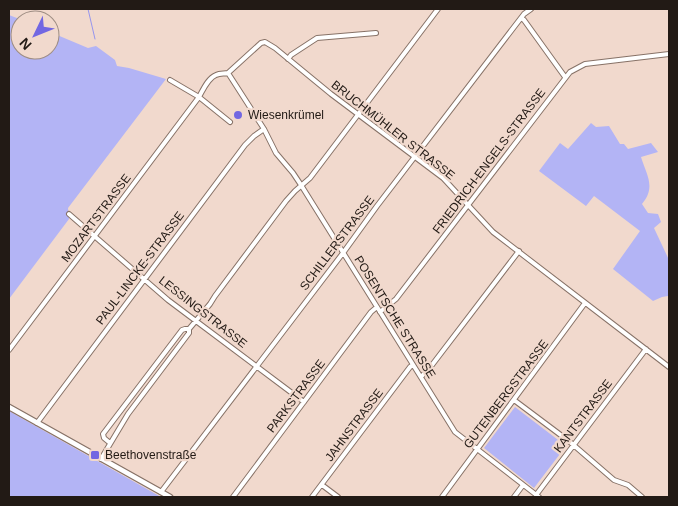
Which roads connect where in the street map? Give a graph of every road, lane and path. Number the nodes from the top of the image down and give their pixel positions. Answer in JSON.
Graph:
{"nodes":[{"id":1,"x":438,"y":9,"type":"edge"},
{"id":2,"x":531,"y":9,"type":"edge"},
{"id":3,"x":521,"y":18,"type":"junction"},
{"id":4,"x":376,"y":33,"type":"dead end"},
{"id":5,"x":669,"y":54,"type":"edge"},
{"id":6,"x":288,"y":58,"type":"junction"},
{"id":7,"x":228,"y":73,"type":"junction"},
{"id":8,"x":566,"y":77,"type":"junction"},
{"id":9,"x":170,"y":80,"type":"dead end"},
{"id":10,"x":199,"y":97,"type":"junction"},
{"id":11,"x":358,"y":114,"type":"junction"},
{"id":12,"x":230,"y":122,"type":"dead end"},
{"id":13,"x":264,"y":129,"type":"junction"},
{"id":14,"x":415,"y":157,"type":"junction"},
{"id":15,"x":301,"y":185,"type":"junction"},
{"id":16,"x":468,"y":205,"type":"junction"},
{"id":17,"x":69,"y":214,"type":"dead end"},
{"id":18,"x":95,"y":236,"type":"junction"},
{"id":19,"x":519,"y":251,"type":"junction"},
{"id":20,"x":343,"y":253,"type":"junction"},
{"id":21,"x":144,"y":279,"type":"junction"},
{"id":22,"x":586,"y":303,"type":"junction"},
{"id":23,"x":378,"y":309,"type":"junction"},
{"id":24,"x":196,"y":321,"type":"junction"},
{"id":25,"x":189,"y":329,"type":"junction"},
{"id":26,"x":646,"y":349,"type":"junction"},
{"id":27,"x":9,"y":350,"type":"edge"},
{"id":28,"x":413,"y":365,"type":"junction"},
{"id":29,"x":256,"y":367,"type":"junction"},
{"id":30,"x":669,"y":367,"type":"edge"},
{"id":31,"x":421,"y":377,"type":"junction"},
{"id":32,"x":514,"y":400,"type":"junction"},
{"id":33,"x":304,"y":402,"type":"junction"},
{"id":34,"x":9,"y":408,"type":"edge"},
{"id":35,"x":37,"y":423,"type":"junction"},
{"id":36,"x":110,"y":443,"type":"junction"},
{"id":37,"x":573,"y":444,"type":"junction"},
{"id":38,"x":477,"y":449,"type":"junction"},
{"id":39,"x":101,"y":459,"type":"junction"},
{"id":40,"x":322,"y":485,"type":"junction"},
{"id":41,"x":523,"y":485,"type":"junction"},
{"id":42,"x":161,"y":492,"type":"junction"},
{"id":43,"x":538,"y":496,"type":"edge"},
{"id":44,"x":170,"y":497,"type":"edge"},
{"id":45,"x":233,"y":497,"type":"edge"},
{"id":46,"x":312,"y":497,"type":"edge"},
{"id":47,"x":338,"y":497,"type":"edge"},
{"id":48,"x":442,"y":497,"type":"edge"},
{"id":49,"x":514,"y":497,"type":"edge"},
{"id":50,"x":642,"y":497,"type":"edge"}],
"edges":[{"from":1,"to":11,"type":"street"},
{"from":2,"to":3,"type":"street","name":"SCHILLERSTRASSE"},
{"from":3,"to":8,"type":"street"},
{"from":3,"to":14,"type":"street","name":"SCHILLERSTRASSE"},
{"from":4,"to":6,"type":"street"},
{"from":5,"to":8,"type":"street"},
{"from":6,"to":7,"type":"street","name":"BRUCHMÜHLER STRASSE"},
{"from":6,"to":11,"type":"street","name":"BRUCHMÜHLER STRASSE"},
{"from":7,"to":10,"type":"street","name":"BRUCHMÜHLER STRASSE"},
{"from":7,"to":13,"type":"street","name":"POSENTSCHE STRASSE"},
{"from":8,"to":16,"type":"street","name":"FRIEDRICH-ENGELS-STRASSE"},
{"from":9,"to":10,"type":"street"},
{"from":10,"to":12,"type":"street"},
{"from":10,"to":18,"type":"street","name":"MOZARTSTRASSE"},
{"from":11,"to":14,"type":"street","name":"BRUCHMÜHLER STRASSE"},
{"from":11,"to":15,"type":"street"},
{"from":13,"to":15,"type":"street","name":"POSENTSCHE STRASSE"},
{"from":13,"to":21,"type":"street","name":"PAUL-LINCKE-STRASSE"},
{"from":14,"to":16,"type":"street","name":"BRUCHMÜHLER STRASSE"},
{"from":14,"to":20,"type":"street","name":"SCHILLERSTRASSE"},
{"from":15,"to":20,"type":"street","name":"POSENTSCHE STRASSE"},
{"from":15,"to":24,"type":"street"},
{"from":16,"to":19,"type":"street","name":"BRUCHMÜHLER STRASSE"},
{"from":16,"to":23,"type":"street","name":"FRIEDRICH-ENGELS-STRASSE"},
{"from":17,"to":18,"type":"street","name":"LESSINGSTRASSE"},
{"from":18,"to":21,"type":"street","name":"LESSINGSTRASSE"},
{"from":18,"to":27,"type":"street","name":"MOZARTSTRASSE"},
{"from":19,"to":22,"type":"street","name":"BRUCHMÜHLER STRASSE"},
{"from":19,"to":31,"type":"street"},
{"from":20,"to":23,"type":"street","name":"POSENTSCHE STRASSE"},
{"from":20,"to":29,"type":"street","name":"SCHILLERSTRASSE"},
{"from":21,"to":24,"type":"street","name":"LESSINGSTRASSE"},
{"from":21,"to":35,"type":"street","name":"PAUL-LINCKE-STRASSE"},
{"from":22,"to":26,"type":"street","name":"BRUCHMÜHLER STRASSE"},
{"from":22,"to":32,"type":"street","name":"GUTENBERGSTRASSE"},
{"from":23,"to":28,"type":"street","name":"POSENTSCHE STRASSE"},
{"from":23,"to":33,"type":"street","name":"PARKSTRASSE"},
{"from":24,"to":25,"type":"street"},
{"from":24,"to":29,"type":"street","name":"LESSINGSTRASSE"},
{"from":25,"to":36,"type":"street"},
{"from":25,"to":36,"type":"street"},
{"from":26,"to":30,"type":"street","name":"BRUCHMÜHLER STRASSE"},
{"from":26,"to":37,"type":"street","name":"KANTSTRASSE"},
{"from":28,"to":31,"type":"street","name":"POSENTSCHE STRASSE"},
{"from":28,"to":40,"type":"street","name":"JAHNSTRASSE"},
{"from":29,"to":33,"type":"street","name":"LESSINGSTRASSE"},
{"from":29,"to":42,"type":"street","name":"SCHILLERSTRASSE"},
{"from":31,"to":38,"type":"street","name":"POSENTSCHE STRASSE"},
{"from":32,"to":37,"type":"street"},
{"from":32,"to":38,"type":"street","name":"GUTENBERGSTRASSE"},
{"from":33,"to":45,"type":"street","name":"PARKSTRASSE"},
{"from":34,"to":35,"type":"street"},
{"from":35,"to":39,"type":"street"},
{"from":36,"to":39,"type":"street"},
{"from":37,"to":43,"type":"street","name":"KANTSTRASSE"},
{"from":37,"to":50,"type":"street"},
{"from":38,"to":41,"type":"street","name":"POSENTSCHE STRASSE"},
{"from":38,"to":48,"type":"street","name":"GUTENBERGSTRASSE"},
{"from":39,"to":42,"type":"street"},
{"from":40,"to":46,"type":"street","name":"JAHNSTRASSE"},
{"from":40,"to":47,"type":"street"},
{"from":41,"to":43,"type":"street","name":"POSENTSCHE STRASSE"},
{"from":41,"to":49,"type":"street"},
{"from":42,"to":44,"type":"street"}]}
